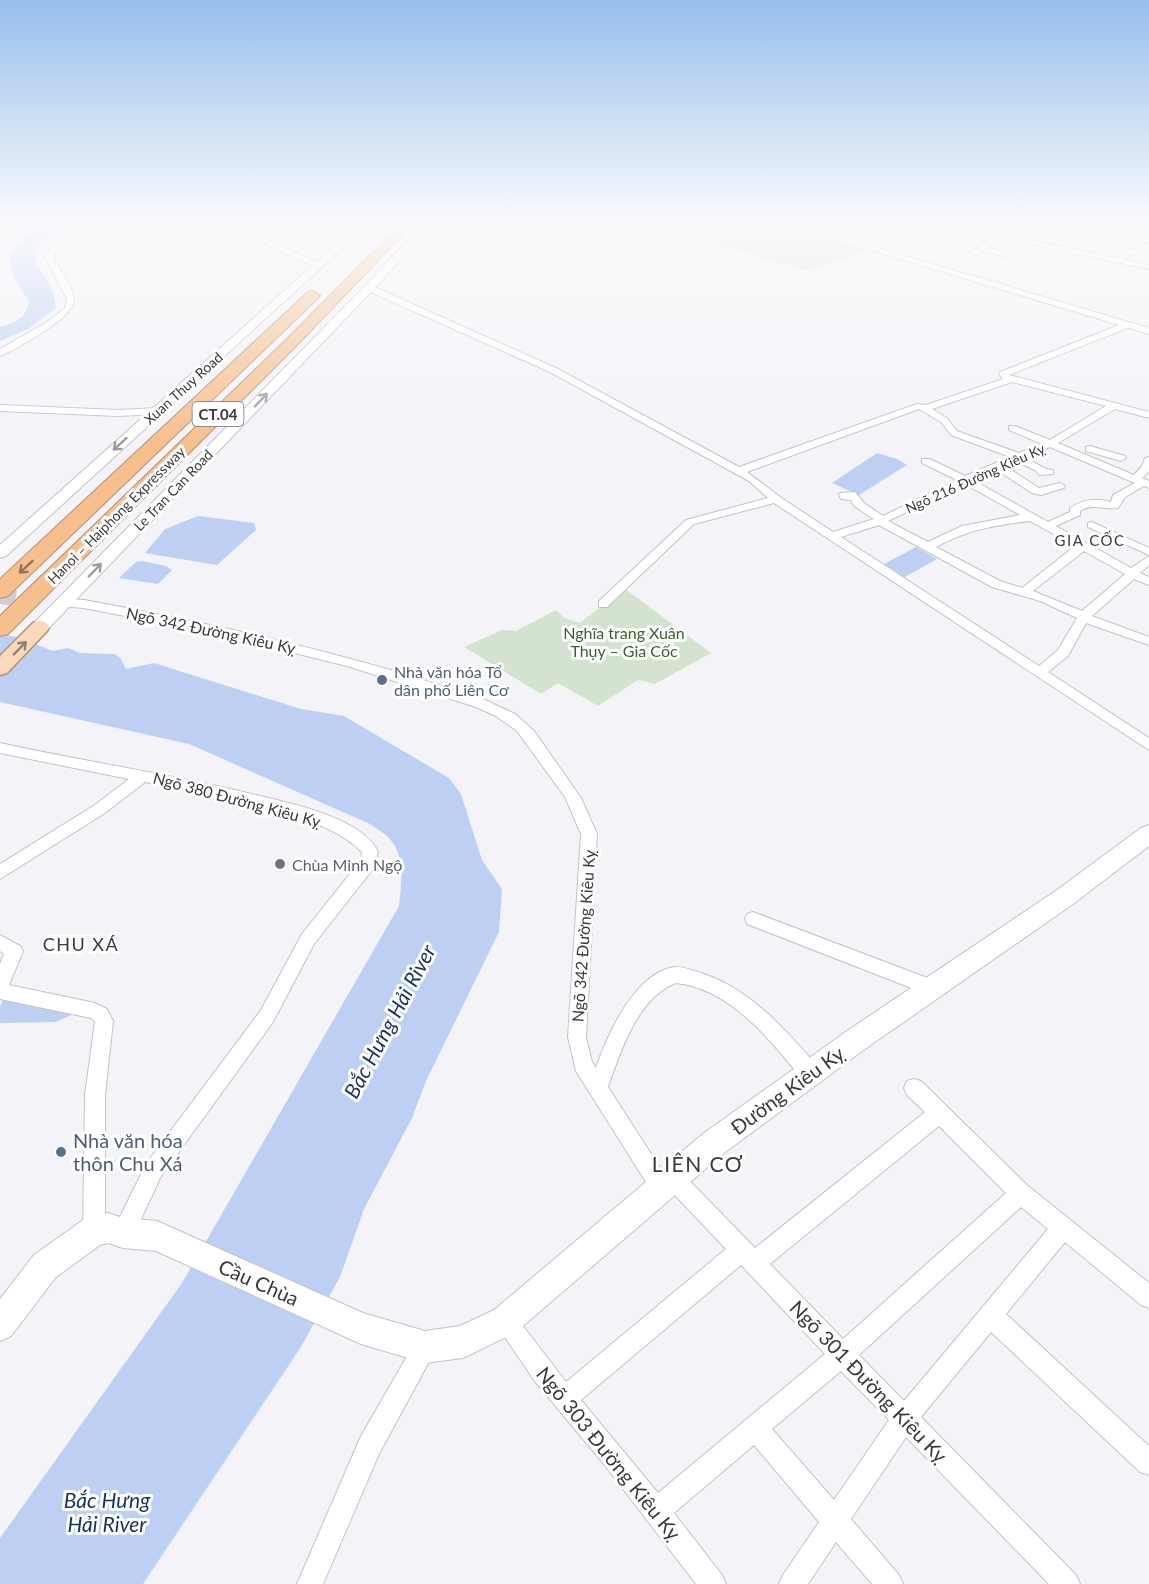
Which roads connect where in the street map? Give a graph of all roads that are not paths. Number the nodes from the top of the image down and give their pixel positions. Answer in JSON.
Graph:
{"nodes":[{"id":1,"x":69,"y":296,"type":"edge"},
{"id":2,"x":285,"y":296,"type":"edge"},
{"id":3,"x":311,"y":296,"type":"edge"},
{"id":4,"x":337,"y":296,"type":"edge"},
{"id":5,"x":361,"y":296,"type":"edge"},
{"id":6,"x":387,"y":296,"type":"edge"},
{"id":7,"x":1030,"y":296,"type":"edge"},
{"id":8,"x":1126,"y":325,"type":"junction"},
{"id":9,"x":1149,"y":331,"type":"edge"},
{"id":10,"x":0,"y":353,"type":"edge"},
{"id":11,"x":1011,"y":379,"type":"junction"},
{"id":12,"x":1113,"y":406,"type":"junction"},
{"id":13,"x":0,"y":408,"type":"edge"},
{"id":14,"x":927,"y":408,"type":"junction"},
{"id":15,"x":158,"y":411,"type":"junction"},
{"id":16,"x":1149,"y":415,"type":"edge"},
{"id":17,"x":1012,"y":428,"type":"dead end"},
{"id":18,"x":1050,"y":444,"type":"junction"},
{"id":19,"x":1019,"y":458,"type":"junction"},
{"id":20,"x":1083,"y":458,"type":"junction"},
{"id":21,"x":1121,"y":458,"type":"dead end"},
{"id":22,"x":1149,"y":460,"type":"edge"},
{"id":23,"x":926,"y":461,"type":"dead end"},
{"id":24,"x":998,"y":466,"type":"junction"},
{"id":25,"x":740,"y":471,"type":"junction"},
{"id":26,"x":987,"y":471,"type":"junction"},
{"id":27,"x":1049,"y":472,"type":"dead end"},
{"id":28,"x":954,"y":475,"type":"junction"},
{"id":29,"x":966,"y":480,"type":"junction"},
{"id":30,"x":1143,"y":482,"type":"edge"},
{"id":31,"x":831,"y":486,"type":"dead end"},
{"id":32,"x":1060,"y":486,"type":"dead end"},
{"id":33,"x":776,"y":499,"type":"junction"},
{"id":34,"x":1032,"y":517,"type":"junction"},
{"id":35,"x":883,"y":519,"type":"junction"},
{"id":36,"x":1092,"y":525,"type":"dead end"},
{"id":37,"x":1047,"y":526,"type":"junction"},
{"id":38,"x":831,"y":536,"type":"junction"},
{"id":39,"x":1083,"y":546,"type":"junction"},
{"id":40,"x":928,"y":547,"type":"junction"},
{"id":41,"x":1126,"y":551,"type":"dead end"},
{"id":42,"x":1149,"y":552,"type":"edge"},
{"id":43,"x":0,"y":553,"type":"edge"},
{"id":44,"x":1149,"y":560,"type":"edge"},
{"id":45,"x":1133,"y":574,"type":"junction"},
{"id":46,"x":1149,"y":581,"type":"edge"},
{"id":47,"x":0,"y":591,"type":"edge"},
{"id":48,"x":1024,"y":592,"type":"junction"},
{"id":49,"x":30,"y":603,"type":"junction"},
{"id":50,"x":64,"y":603,"type":"junction"},
{"id":51,"x":603,"y":604,"type":"dead end"},
{"id":52,"x":1084,"y":616,"type":"junction"},
{"id":53,"x":40,"y":627,"type":"joint"},
{"id":54,"x":0,"y":629,"type":"edge"},
{"id":55,"x":1149,"y":641,"type":"edge"},
{"id":56,"x":0,"y":668,"type":"edge"},
{"id":57,"x":1040,"y":673,"type":"junction"},
{"id":58,"x":1149,"y":745,"type":"edge"},
{"id":59,"x":0,"y":747,"type":"edge"},
{"id":60,"x":144,"y":775,"type":"junction"},
{"id":61,"x":1149,"y":834,"type":"edge"},
{"id":62,"x":0,"y":872,"type":"edge"},
{"id":63,"x":753,"y":919,"type":"dead end"},
{"id":64,"x":0,"y":942,"type":"edge"},
{"id":65,"x":0,"y":985,"type":"edge"},
{"id":66,"x":932,"y":988,"type":"junction"},
{"id":67,"x":0,"y":992,"type":"edge"},
{"id":68,"x":810,"y":1073,"type":"junction"},
{"id":69,"x":914,"y":1088,"type":"dead end"},
{"id":70,"x":598,"y":1089,"type":"junction"},
{"id":71,"x":939,"y":1113,"type":"junction"},
{"id":72,"x":667,"y":1183,"type":"junction"},
{"id":73,"x":1021,"y":1193,"type":"junction"},
{"id":74,"x":1063,"y":1228,"type":"junction"},
{"id":75,"x":108,"y":1232,"type":"junction"},
{"id":76,"x":748,"y":1256,"type":"junction"},
{"id":77,"x":1149,"y":1298,"type":"edge"},
{"id":78,"x":990,"y":1315,"type":"junction"},
{"id":79,"x":505,"y":1321,"type":"junction"},
{"id":80,"x":0,"y":1325,"type":"edge"},
{"id":81,"x":362,"y":1328,"type":"joint"},
{"id":82,"x":425,"y":1347,"type":"junction"},
{"id":83,"x":842,"y":1355,"type":"junction"},
{"id":84,"x":564,"y":1400,"type":"junction"},
{"id":85,"x":904,"y":1419,"type":"junction"},
{"id":86,"x":755,"y":1428,"type":"junction"},
{"id":87,"x":1149,"y":1464,"type":"edge"},
{"id":88,"x":657,"y":1511,"type":"junction"},
{"id":89,"x":836,"y":1521,"type":"junction"},
{"id":90,"x":310,"y":1584,"type":"edge"},
{"id":91,"x":713,"y":1584,"type":"edge"},
{"id":92,"x":792,"y":1584,"type":"edge"},
{"id":93,"x":890,"y":1584,"type":"edge"},
{"id":94,"x":1066,"y":1584,"type":"edge"}],
"edges":[{"from":1,"to":10,"type":"street"},
{"from":2,"to":15,"type":"main road","name":"Xuan Thuy Road"},
{"from":3,"to":47,"type":"highway","name":"Hanoi – Haiphong Expressway","number":"CT.04","one_way":true},
{"from":4,"to":49,"type":"highway","name":"Hanoi – Haiphong Expressway","number":"CT.04"},
{"from":50,"to":5,"type":"main road","name":"Le Tran Can Road","one_way":true},
{"from":6,"to":25,"type":"street"},
{"from":7,"to":8,"type":"street"},
{"from":8,"to":9,"type":"street"},
{"from":8,"to":11,"type":"street"},
{"from":11,"to":12,"type":"street"},
{"from":11,"to":14,"type":"street"},
{"from":12,"to":16,"type":"street"},
{"from":12,"to":18,"type":"street","name":"Ngõ 216 Đường Kiêu Kỵ"},
{"from":13,"to":15,"type":"street"},
{"from":14,"to":19,"type":"street"},
{"from":14,"to":25,"type":"street"},
{"from":15,"to":43,"type":"main road","name":"Xuan Thuy Road","one_way":true},
{"from":17,"to":18,"type":"street"},
{"from":18,"to":19,"type":"street","name":"Ngõ 216 Đường Kiêu Kỵ"},
{"from":18,"to":20,"type":"street"},
{"from":19,"to":24,"type":"street","name":"Ngõ 216 Đường Kiêu Kỵ"},
{"from":19,"to":27,"type":"street"},
{"from":20,"to":21,"type":"street"},
{"from":20,"to":30,"type":"street"},
{"from":22,"to":30,"type":"street"},
{"from":23,"to":28,"type":"street"},
{"from":24,"to":26,"type":"street","name":"Ngõ 216 Đường Kiêu Kỵ"},
{"from":24,"to":32,"type":"street"},
{"from":25,"to":33,"type":"street"},
{"from":26,"to":28,"type":"street"},
{"from":26,"to":29,"type":"street","name":"Ngõ 216 Đường Kiêu Kỵ"},
{"from":28,"to":29,"type":"street"},
{"from":29,"to":34,"type":"street"},
{"from":29,"to":35,"type":"street","name":"Ngõ 216 Đường Kiêu Kỵ"},
{"from":30,"to":37,"type":"street"},
{"from":31,"to":35,"type":"street"},
{"from":33,"to":38,"type":"street"},
{"from":33,"to":51,"type":"street"},
{"from":34,"to":37,"type":"street"},
{"from":34,"to":40,"type":"street"},
{"from":35,"to":38,"type":"street","name":"Ngõ 216 Đường Kiêu Kỵ"},
{"from":35,"to":40,"type":"street"},
{"from":36,"to":42,"type":"street"},
{"from":37,"to":39,"type":"street"},
{"from":38,"to":57,"type":"street"},
{"from":39,"to":45,"type":"street"},
{"from":39,"to":48,"type":"street"},
{"from":40,"to":48,"type":"street"},
{"from":41,"to":44,"type":"street"},
{"from":44,"to":45,"type":"street"},
{"from":45,"to":46,"type":"street"},
{"from":45,"to":52,"type":"street"},
{"from":48,"to":52,"type":"street"},
{"from":49,"to":50,"type":"main road"},
{"from":49,"to":54,"type":"highway","number":"CT.04"},
{"from":50,"to":53,"type":"main road","name":"Le Tran Can Road"},
{"from":50,"to":70,"type":"street","name":"Ngõ 342 Đường Kiêu Kỵ"},
{"from":52,"to":55,"type":"street"},
{"from":52,"to":57,"type":"street"},
{"from":56,"to":53,"type":"main road","one_way":true},
{"from":57,"to":58,"type":"street"},
{"from":59,"to":60,"type":"street","name":"Ngõ 380 Đường Kiêu Kỵ"},
{"from":60,"to":62,"type":"street"},
{"from":60,"to":75,"type":"street","name":"Ngõ 380 Đường Kiêu Kỵ"},
{"from":61,"to":66,"type":"main road","name":"Đường Kiêu Kỵ"},
{"from":63,"to":66,"type":"street"},
{"from":64,"to":65,"type":"street"},
{"from":66,"to":68,"type":"main road","name":"Đường Kiêu Kỵ"},
{"from":67,"to":75,"type":"street"},
{"from":68,"to":70,"type":"street"},
{"from":68,"to":72,"type":"main road","name":"Đường Kiêu Kỵ"},
{"from":69,"to":71,"type":"street"},
{"from":70,"to":72,"type":"street","name":"Ngõ 342 Đường Kiêu Kỵ"},
{"from":71,"to":73,"type":"street"},
{"from":71,"to":76,"type":"street"},
{"from":72,"to":76,"type":"street","name":"Ngõ 301 Đường Kiêu Kỵ"},
{"from":72,"to":79,"type":"main road","name":"Đường Kiêu Kỵ"},
{"from":73,"to":74,"type":"street"},
{"from":73,"to":83,"type":"street"},
{"from":74,"to":77,"type":"street"},
{"from":74,"to":78,"type":"street"},
{"from":75,"to":80,"type":"main road"},
{"from":75,"to":81,"type":"main road","name":"Cầu Chùa"},
{"from":76,"to":83,"type":"street","name":"Ngõ 301 Đường Kiêu Kỵ"},
{"from":76,"to":84,"type":"street"},
{"from":78,"to":85,"type":"street"},
{"from":78,"to":87,"type":"street"},
{"from":79,"to":82,"type":"main road","name":"Đường Kiêu Kỵ"},
{"from":79,"to":84,"type":"street","name":"Ngõ 303 Đường Kiêu Kỵ"},
{"from":81,"to":82,"type":"main road","name":"Đường Kiêu Kỵ"},
{"from":82,"to":90,"type":"street"},
{"from":83,"to":85,"type":"street","name":"Ngõ 301 Đường Kiêu Kỵ"},
{"from":83,"to":86,"type":"street"},
{"from":84,"to":88,"type":"street","name":"Ngõ 303 Đường Kiêu Kỵ"},
{"from":85,"to":89,"type":"street"},
{"from":85,"to":94,"type":"street","name":"Ngõ 301 Đường Kiêu Kỵ"},
{"from":86,"to":88,"type":"street"},
{"from":86,"to":89,"type":"street"},
{"from":88,"to":91,"type":"street","name":"Ngõ 303 Đường Kiêu Kỵ"},
{"from":89,"to":92,"type":"street"},
{"from":89,"to":93,"type":"street"}]}
